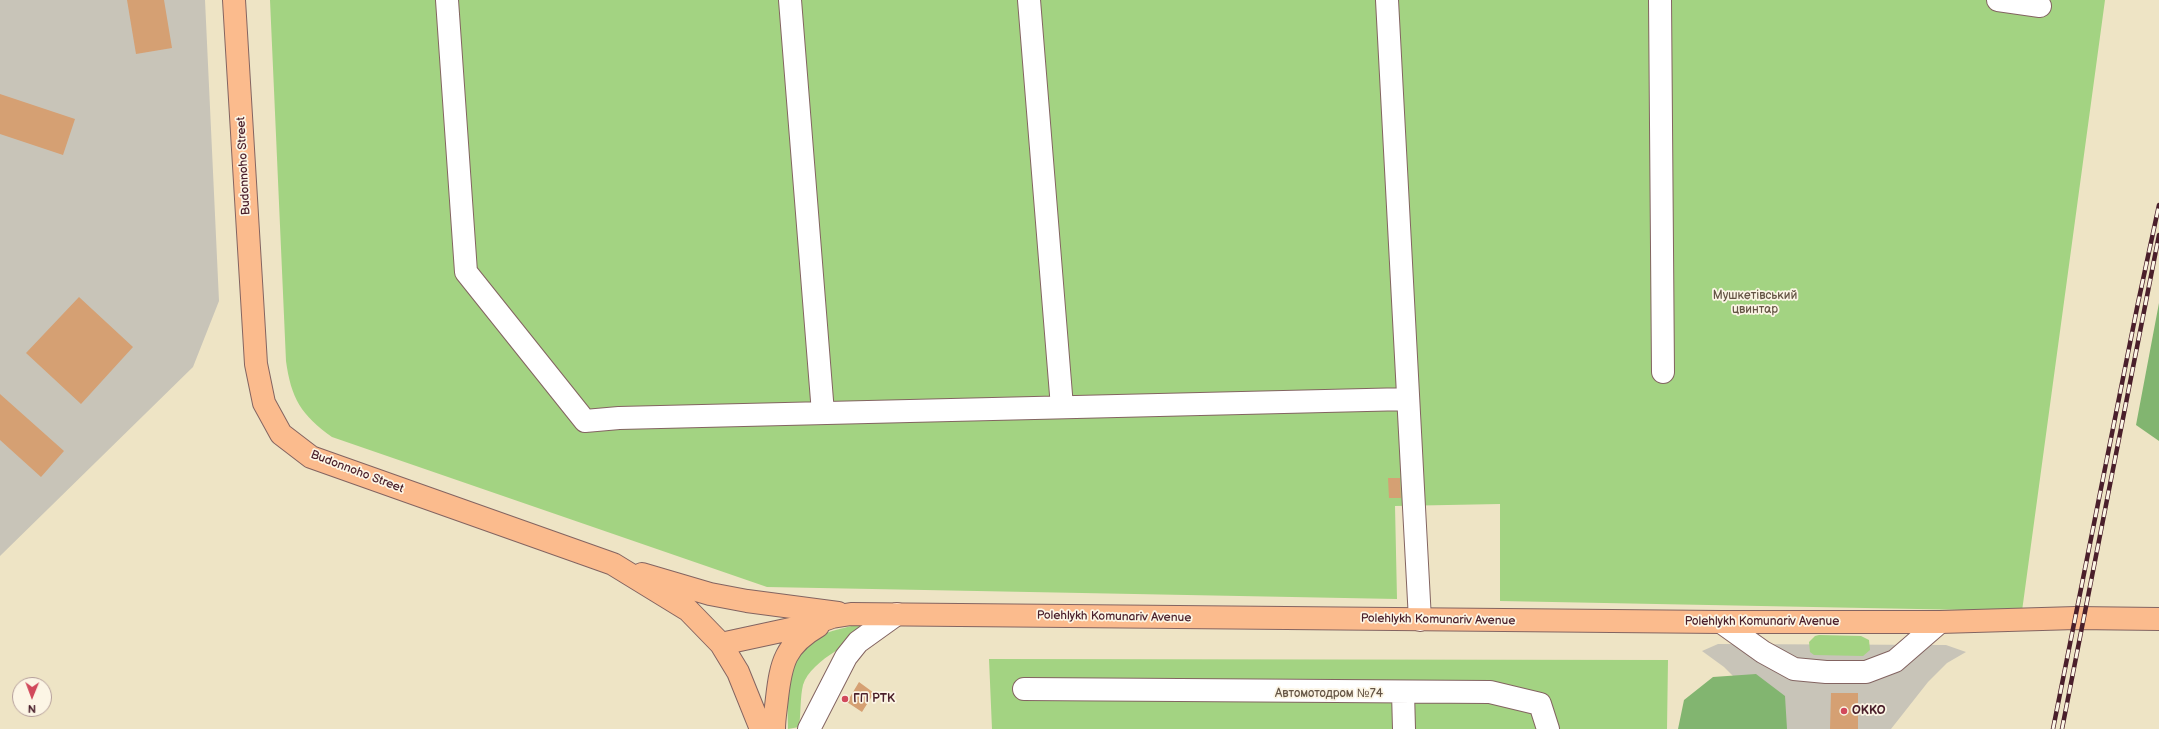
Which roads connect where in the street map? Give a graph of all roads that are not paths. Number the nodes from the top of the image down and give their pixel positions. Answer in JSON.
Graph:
{"nodes":[{"id":1,"x":234,"y":0,"type":"edge"},
{"id":2,"x":447,"y":0,"type":"edge"},
{"id":3,"x":790,"y":0,"type":"edge"},
{"id":4,"x":1030,"y":0,"type":"edge"},
{"id":5,"x":1387,"y":0,"type":"edge"},
{"id":6,"x":1660,"y":0,"type":"edge"},
{"id":7,"x":1998,"y":0,"type":"edge"},
{"id":8,"x":2040,"y":6,"type":"dead end"},
{"id":9,"x":1663,"y":372,"type":"dead end"},
{"id":10,"x":1408,"y":399,"type":"junction"},
{"id":11,"x":1062,"y":407,"type":"junction"},
{"id":12,"x":823,"y":413,"type":"junction"},
{"id":13,"x":613,"y":564,"type":"junction"},
{"id":14,"x":851,"y":614,"type":"junction"},
{"id":15,"x":897,"y":614,"type":"junction"},
{"id":16,"x":2159,"y":619,"type":"edge"},
{"id":17,"x":1420,"y":620,"type":"junction"},
{"id":18,"x":1721,"y":622,"type":"junction"},
{"id":19,"x":1940,"y":622,"type":"junction"},
{"id":20,"x":721,"y":644,"type":"junction"},
{"id":21,"x":1024,"y":689,"type":"dead end"},
{"id":22,"x":1403,"y":692,"type":"junction"},
{"id":23,"x":761,"y":729,"type":"edge"},
{"id":24,"x":774,"y":729,"type":"edge"},
{"id":25,"x":809,"y":729,"type":"edge"},
{"id":26,"x":1404,"y":729,"type":"edge"},
{"id":27,"x":1548,"y":729,"type":"edge"}],
"edges":[{"from":1,"to":13,"type":"main road","name":"Budonnoho Street"},
{"from":2,"to":12,"type":"lane"},
{"from":3,"to":12,"type":"lane"},
{"from":4,"to":11,"type":"lane"},
{"from":5,"to":10,"type":"lane"},
{"from":6,"to":9,"type":"lane"},
{"from":7,"to":8,"type":"lane"},
{"from":10,"to":11,"type":"lane"},
{"from":10,"to":17,"type":"lane"},
{"from":11,"to":12,"type":"lane"},
{"from":13,"to":14,"type":"main road"},
{"from":13,"to":20,"type":"main road","name":"Budonnoho Street"},
{"from":14,"to":15,"type":"main road","name":"Polehlykh Komunariv Avenue"},
{"from":14,"to":20,"type":"main road","name":"Polehlykh Komunariv Avenue"},
{"from":14,"to":24,"type":"main road"},
{"from":15,"to":17,"type":"main road","name":"Polehlykh Komunariv Avenue"},
{"from":15,"to":25,"type":"lane"},
{"from":16,"to":19,"type":"main road","name":"Polehlykh Komunariv Avenue"},
{"from":17,"to":18,"type":"main road","name":"Polehlykh Komunariv Avenue"},
{"from":18,"to":19,"type":"main road","name":"Polehlykh Komunariv Avenue"},
{"from":18,"to":19,"type":"lane"},
{"from":20,"to":23,"type":"main road","name":"Budonnoho Street"},
{"from":21,"to":22,"type":"lane"},
{"from":22,"to":26,"type":"lane"},
{"from":22,"to":27,"type":"lane"}]}
